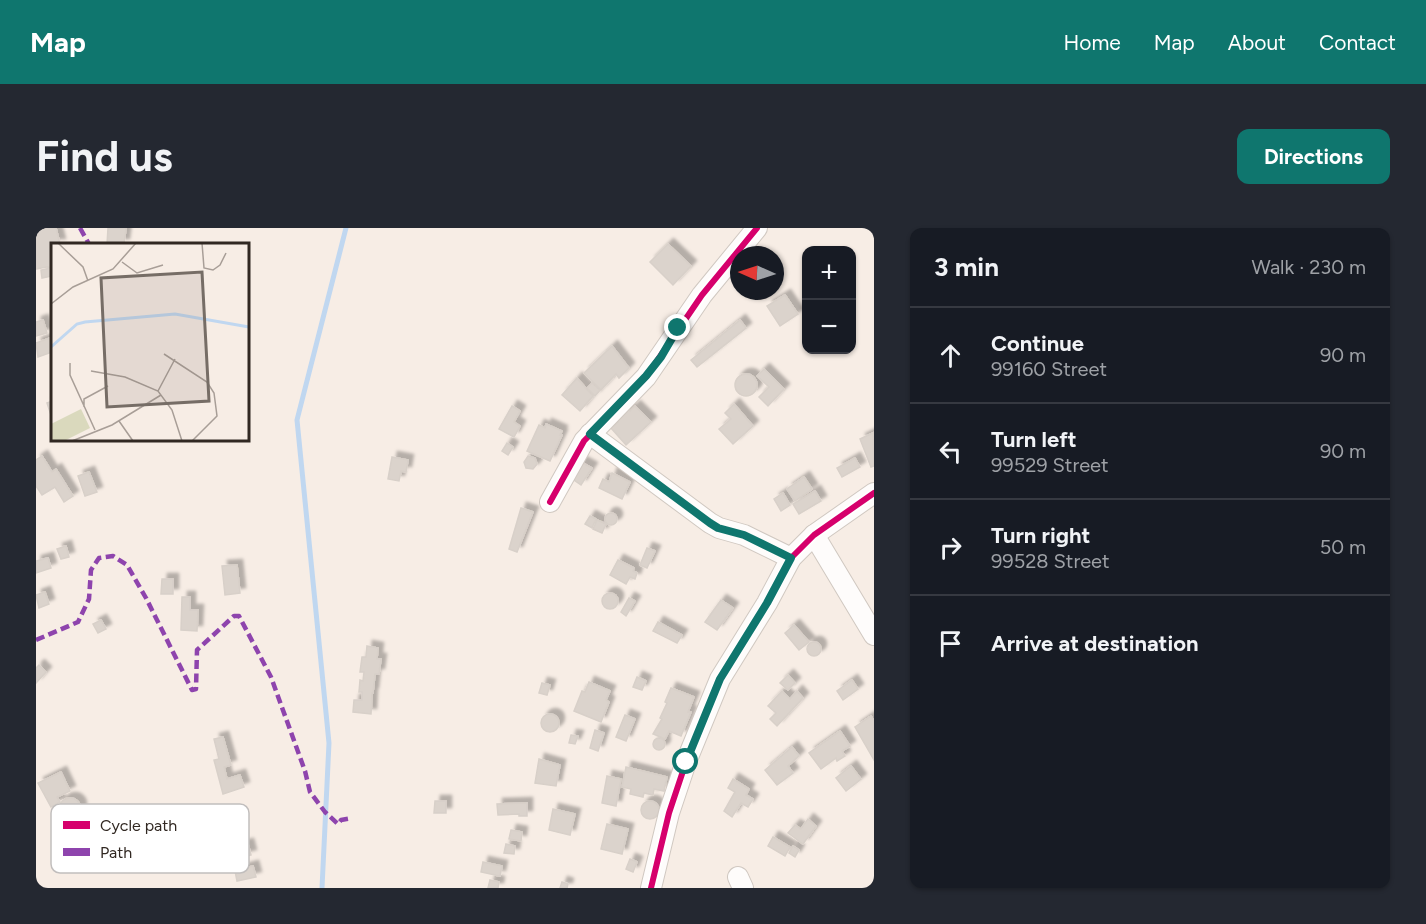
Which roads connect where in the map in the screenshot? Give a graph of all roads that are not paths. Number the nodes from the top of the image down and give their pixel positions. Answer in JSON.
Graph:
{"nodes":[{"id":1,"x":757,"y":228,"type":"edge"},
{"id":2,"x":590,"y":434,"type":"junction"},
{"id":3,"x":874,"y":493,"type":"edge"},
{"id":4,"x":550,"y":502,"type":"dead end"},
{"id":5,"x":814,"y":535,"type":"junction"},
{"id":6,"x":791,"y":558,"type":"junction"},
{"id":7,"x":874,"y":635,"type":"edge"},
{"id":8,"x":651,"y":888,"type":"edge"}],
"edges":[{"from":1,"to":2,"type":"street"},
{"from":2,"to":4,"type":"street"},
{"from":2,"to":6,"type":"street"},
{"from":3,"to":5,"type":"street"},
{"from":5,"to":6,"type":"street"},
{"from":5,"to":7,"type":"street"},
{"from":6,"to":8,"type":"street"}]}
